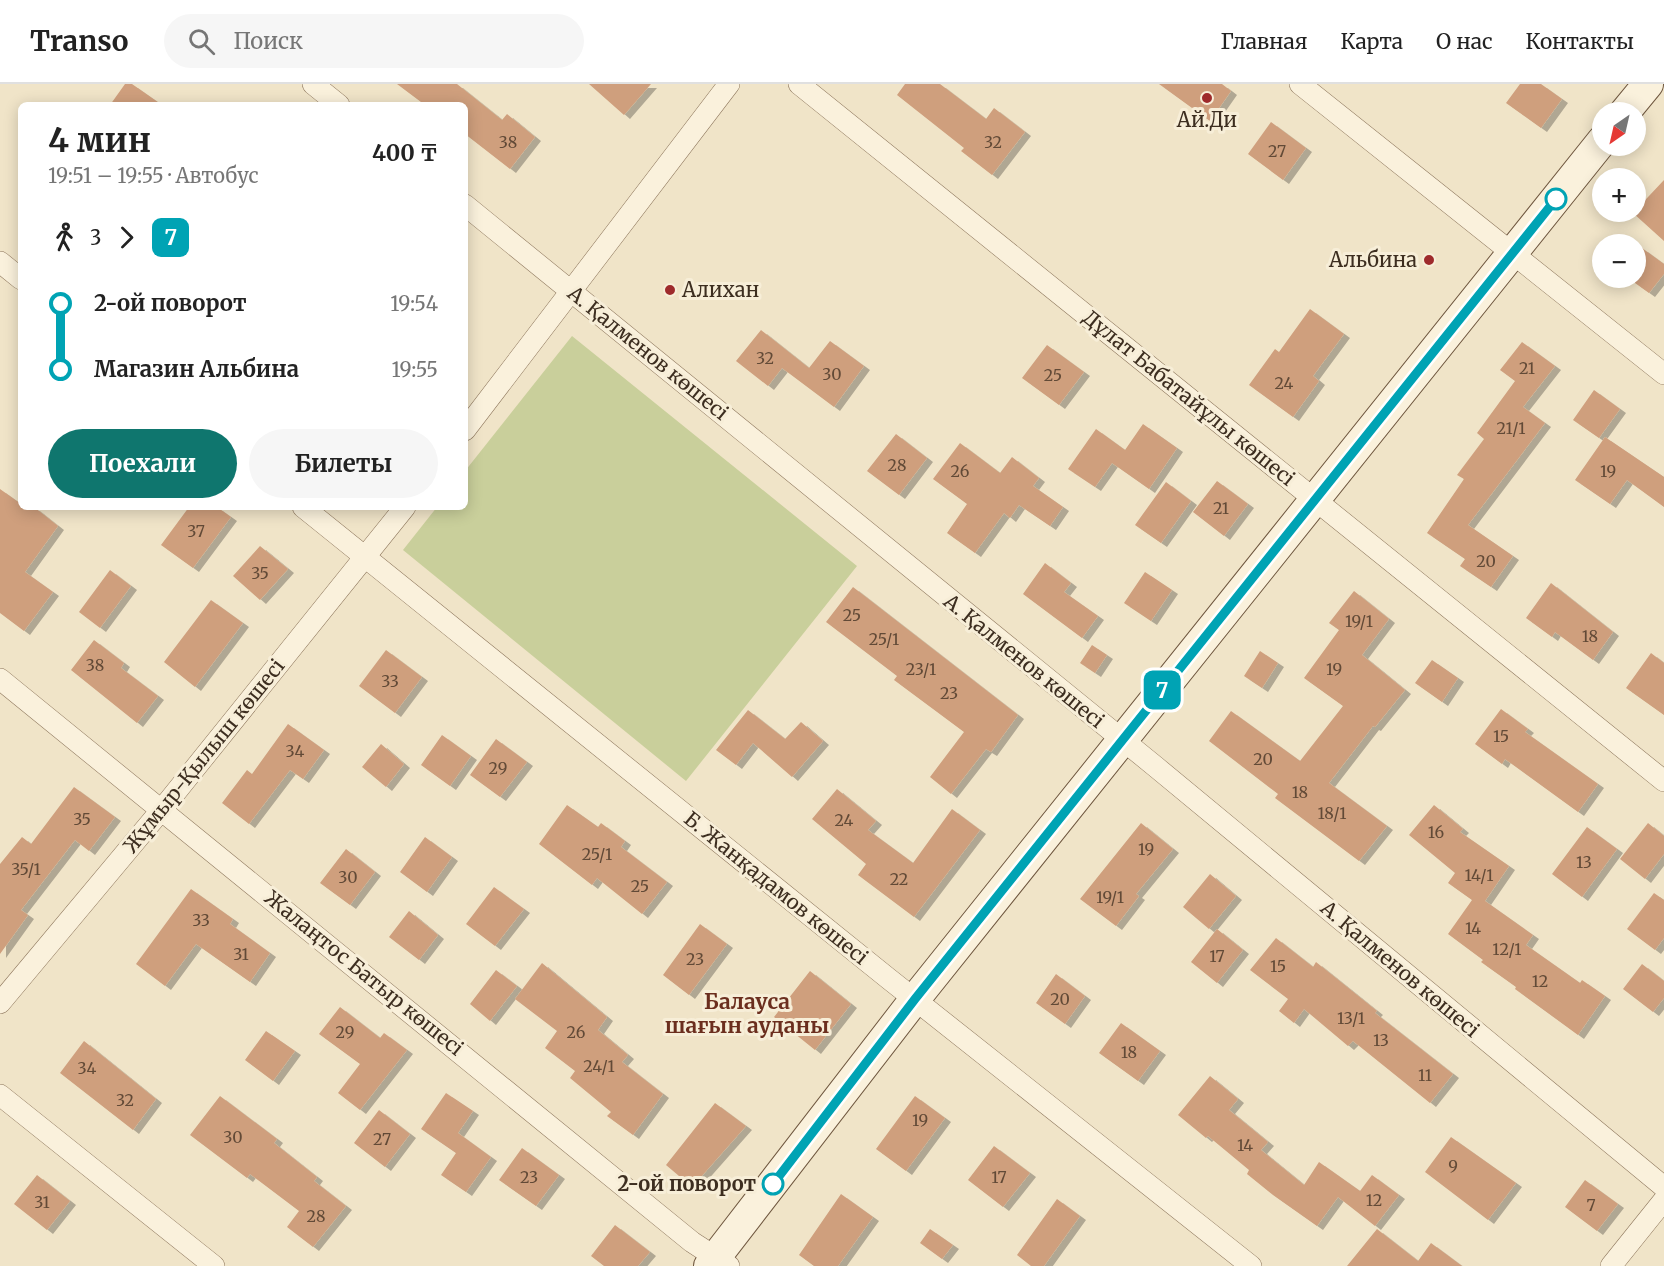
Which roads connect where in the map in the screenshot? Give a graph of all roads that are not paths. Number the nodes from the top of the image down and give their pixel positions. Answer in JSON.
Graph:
{"nodes":[{"id":1,"x":313,"y":84,"type":"edge"},
{"id":2,"x":729,"y":84,"type":"edge"},
{"id":3,"x":799,"y":84,"type":"edge"},
{"id":4,"x":1300,"y":84,"type":"edge"},
{"id":5,"x":1648,"y":84,"type":"edge"},
{"id":6,"x":335,"y":102,"type":"edge"},
{"id":7,"x":1633,"y":102,"type":"edge"},
{"id":8,"x":1592,"y":154,"type":"edge"},
{"id":9,"x":468,"y":207,"type":"edge"},
{"id":10,"x":1512,"y":254,"type":"junction"},
{"id":11,"x":0,"y":262,"type":"edge"},
{"id":12,"x":18,"y":277,"type":"edge"},
{"id":13,"x":572,"y":291,"type":"junction"},
{"id":14,"x":1664,"y":375,"type":"edge"},
{"id":15,"x":468,"y":426,"type":"edge"},
{"id":16,"x":1314,"y":500,"type":"junction"},
{"id":17,"x":307,"y":510,"type":"edge"},
{"id":18,"x":403,"y":510,"type":"edge"},
{"id":19,"x":366,"y":558,"type":"junction"},
{"id":20,"x":0,"y":679,"type":"edge"},
{"id":21,"x":1122,"y":740,"type":"junction"},
{"id":22,"x":1664,"y":781,"type":"edge"},
{"id":23,"x":163,"y":808,"type":"junction"},
{"id":24,"x":915,"y":999,"type":"junction"},
{"id":25,"x":0,"y":1003,"type":"edge"},
{"id":26,"x":0,"y":1095,"type":"edge"},
{"id":27,"x":1664,"y":1187,"type":"edge"},
{"id":28,"x":1664,"y":1200,"type":"edge"},
{"id":29,"x":718,"y":1263,"type":"edge"},
{"id":30,"x":214,"y":1266,"type":"edge"},
{"id":31,"x":1251,"y":1266,"type":"edge"},
{"id":32,"x":1611,"y":1266,"type":"edge"}],
"edges":[{"from":1,"to":6,"type":"street"},
{"from":2,"to":13,"type":"street"},
{"from":3,"to":16,"type":"street","name":"Дұлат Бабатайұлы көшесі"},
{"from":4,"to":10,"type":"street"},
{"from":5,"to":7,"type":"street"},
{"from":8,"to":10,"type":"street"},
{"from":9,"to":13,"type":"street","name":"А. Қалменов көшесі"},
{"from":10,"to":14,"type":"street"},
{"from":10,"to":16,"type":"street"},
{"from":11,"to":12,"type":"street"},
{"from":13,"to":15,"type":"street"},
{"from":13,"to":21,"type":"street","name":"А. Қалменов көшесі"},
{"from":16,"to":21,"type":"street"},
{"from":16,"to":22,"type":"street","name":"Дұлат Бабатайұлы көшесі"},
{"from":17,"to":19,"type":"street","name":"Б. Жанқадамов көшесі"},
{"from":18,"to":19,"type":"street","name":"Жұмыр-Қылыш көшесі"},
{"from":19,"to":23,"type":"street","name":"Жұмыр-Қылыш көшесі"},
{"from":19,"to":24,"type":"street","name":"Б. Жанқадамов көшесі"},
{"from":20,"to":23,"type":"street","name":"Жалаңтос Батыр көшесі"},
{"from":21,"to":24,"type":"street"},
{"from":21,"to":27,"type":"street","name":"А. Қалменов көшесі"},
{"from":23,"to":25,"type":"street","name":"Жұмыр-Қылыш көшесі"},
{"from":23,"to":29,"type":"street","name":"Жалаңтос Батыр көшесі"},
{"from":24,"to":29,"type":"street"},
{"from":24,"to":31,"type":"street","name":"Б. Жанқадамов көшесі"},
{"from":26,"to":30,"type":"street"},
{"from":28,"to":32,"type":"street"}]}
